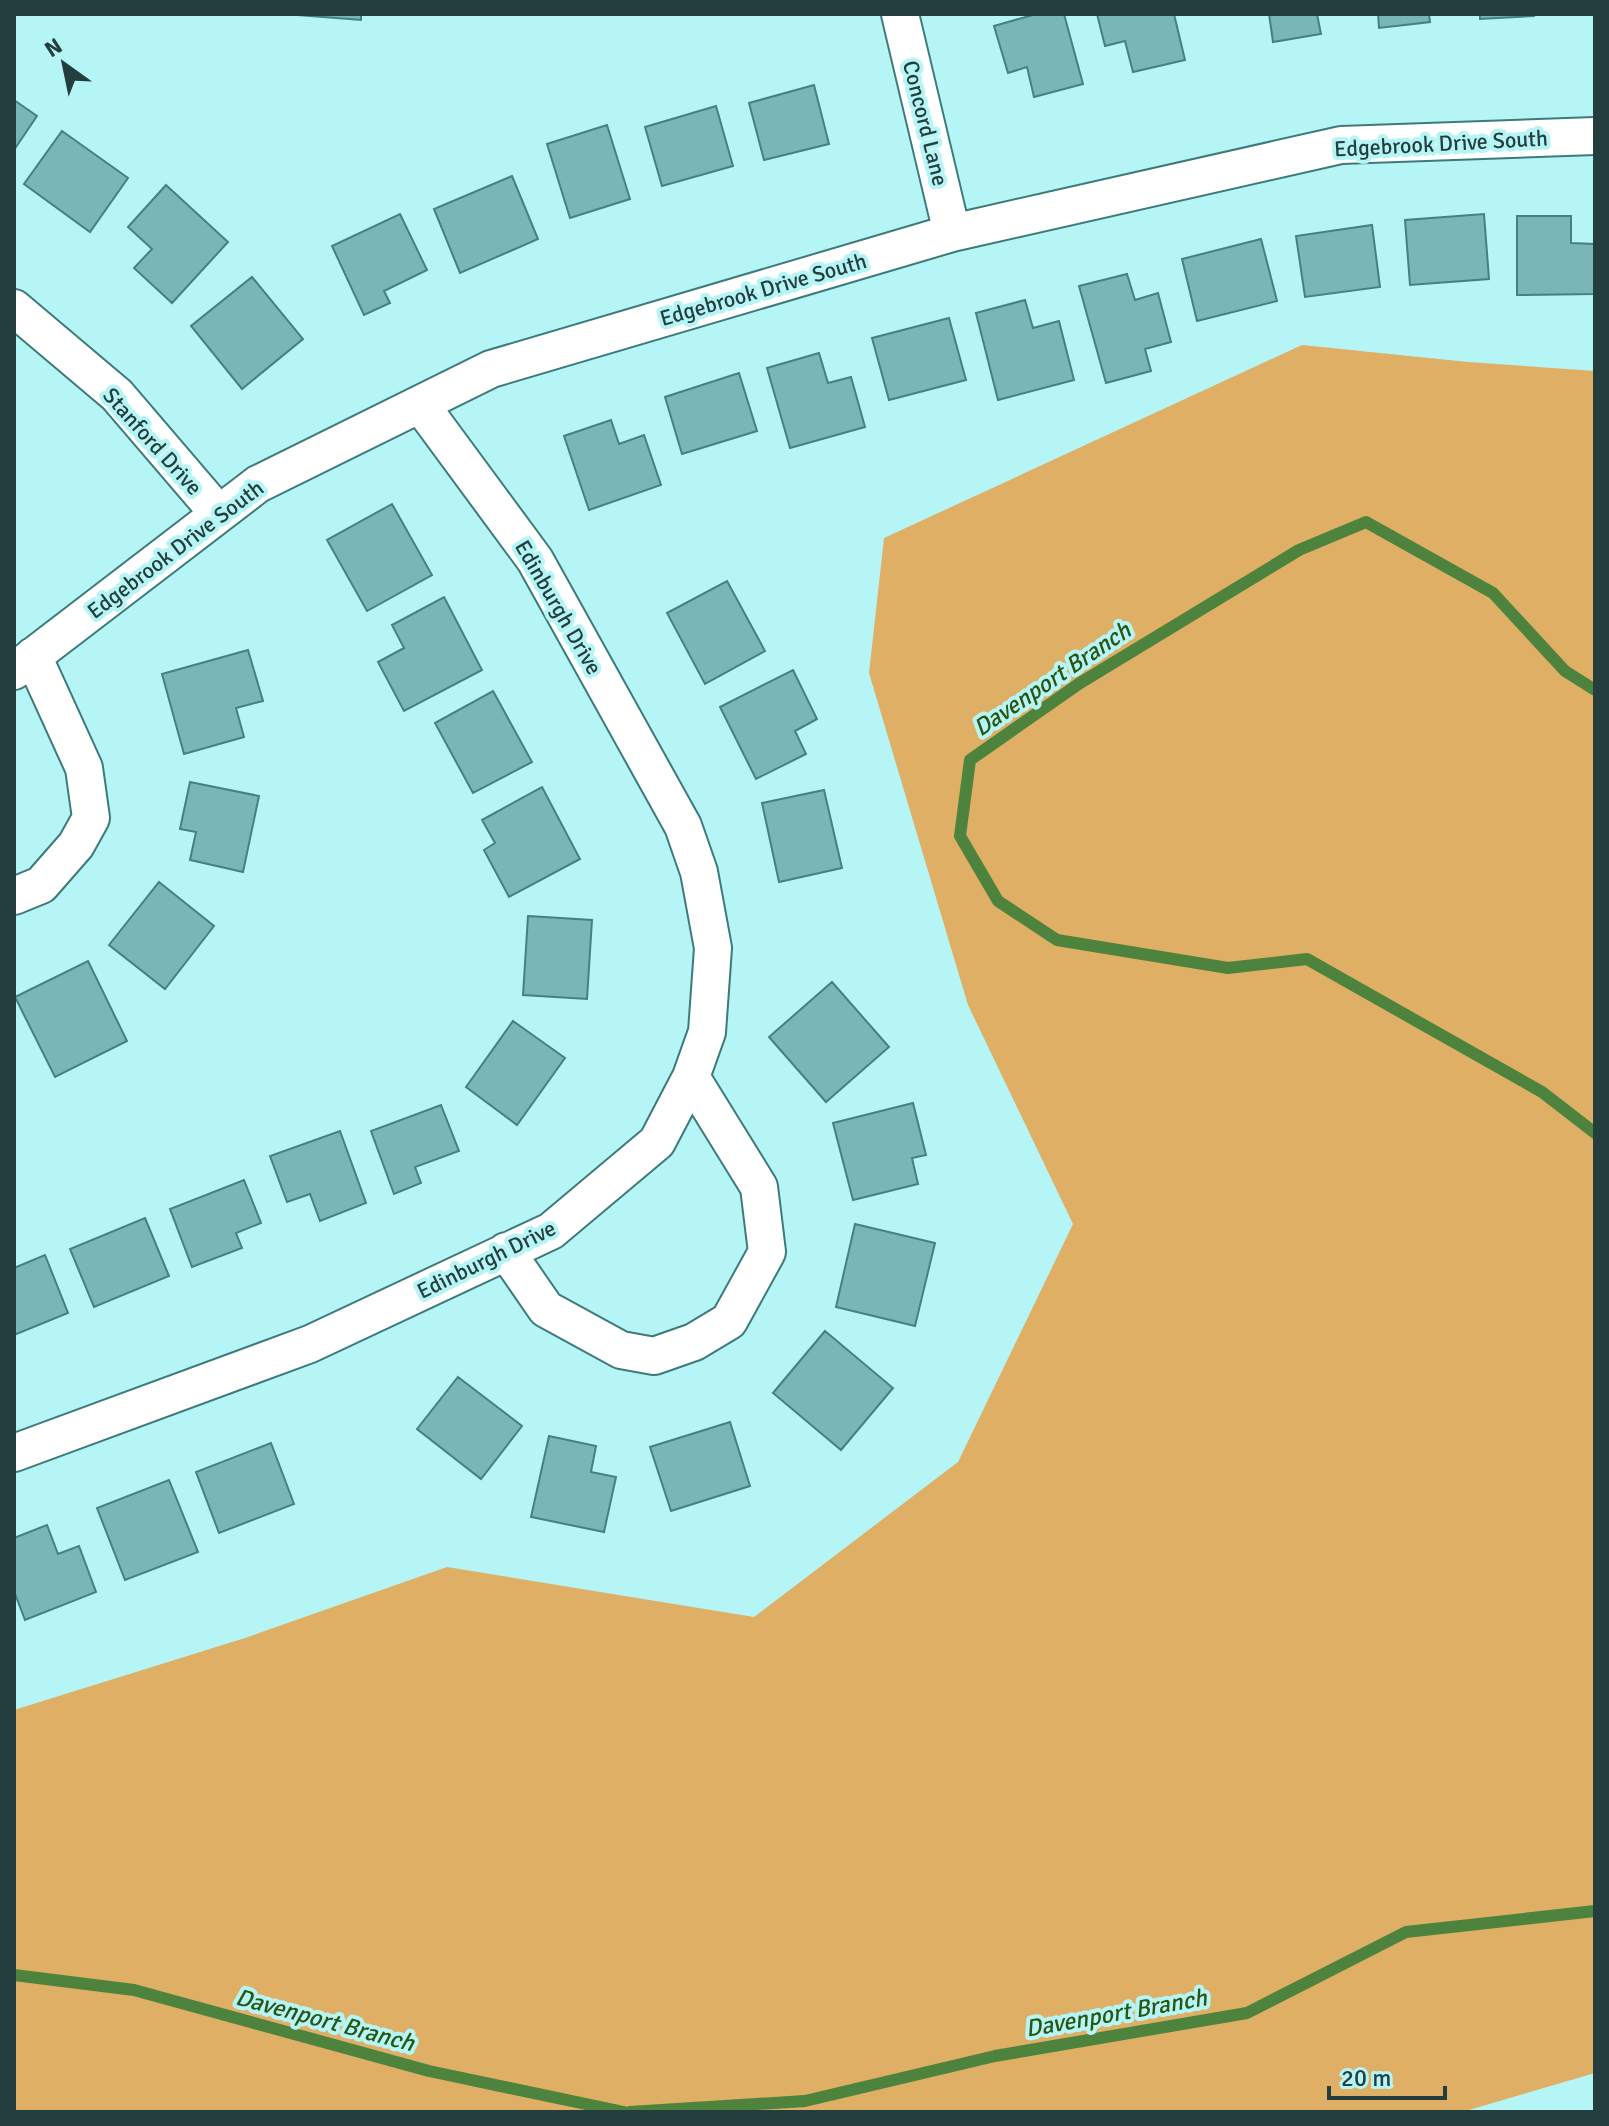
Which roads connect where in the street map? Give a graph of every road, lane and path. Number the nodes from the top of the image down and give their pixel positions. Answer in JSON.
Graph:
{"nodes":[{"id":1,"x":900,"y":14,"type":"edge"},
{"id":2,"x":1595,"y":136,"type":"edge"},
{"id":3,"x":952,"y":233,"type":"junction"},
{"id":4,"x":14,"y":308,"type":"edge"},
{"id":5,"x":420,"y":404,"type":"junction"},
{"id":6,"x":218,"y":513,"type":"junction"},
{"id":7,"x":24,"y":663,"type":"edge"},
{"id":8,"x":14,"y":896,"type":"edge"},
{"id":9,"x":691,"y":1077,"type":"junction"},
{"id":10,"x":506,"y":1251,"type":"junction"},
{"id":11,"x":14,"y":1453,"type":"edge"}],
"edges":[{"from":1,"to":3,"type":"street","name":"Concord Lane"},
{"from":2,"to":3,"type":"street","name":"Edgebrook Drive South"},
{"from":3,"to":5,"type":"street","name":"Edgebrook Drive South"},
{"from":4,"to":6,"type":"street","name":"Stanford Drive"},
{"from":5,"to":6,"type":"street","name":"Edgebrook Drive South"},
{"from":5,"to":9,"type":"street","name":"Edinburgh Drive"},
{"from":6,"to":7,"type":"street","name":"Edgebrook Drive South"},
{"from":7,"to":8,"type":"street"},
{"from":9,"to":10,"type":"street","name":"Edinburgh Drive"},
{"from":9,"to":10,"type":"street"},
{"from":10,"to":11,"type":"street","name":"Edinburgh Drive"}]}
